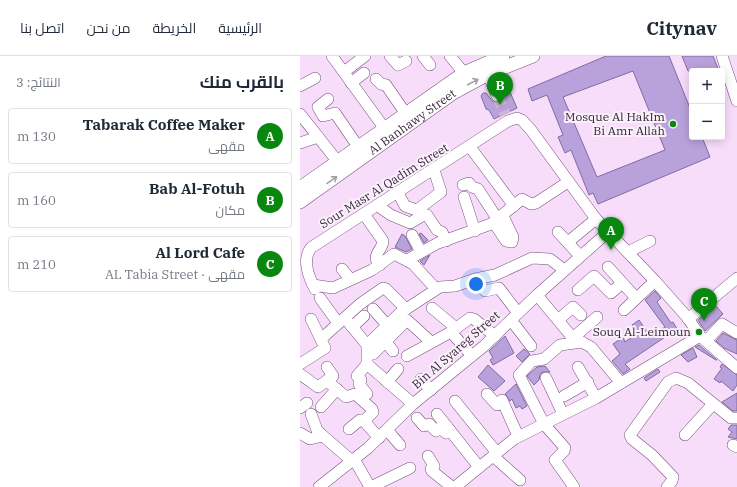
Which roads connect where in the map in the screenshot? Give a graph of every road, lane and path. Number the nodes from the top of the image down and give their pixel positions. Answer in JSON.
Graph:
{"nodes":[{"id":1,"x":332,"y":56,"type":"edge"},
{"id":2,"x":365,"y":56,"type":"edge"},
{"id":3,"x":390,"y":56,"type":"edge"},
{"id":4,"x":450,"y":56,"type":"edge"},
{"id":5,"x":503,"y":56,"type":"edge"},
{"id":6,"x":533,"y":56,"type":"edge"},
{"id":7,"x":722,"y":56,"type":"edge"},
{"id":8,"x":491,"y":59,"type":"edge"},
{"id":9,"x":406,"y":61,"type":"dead end"},
{"id":10,"x":344,"y":72,"type":"junction"},
{"id":11,"x":364,"y":73,"type":"dead end"},
{"id":12,"x":464,"y":73,"type":"junction"},
{"id":13,"x":488,"y":74,"type":"junction"},
{"id":14,"x":314,"y":78,"type":"dead end"},
{"id":15,"x":376,"y":79,"type":"dead end"},
{"id":16,"x":352,"y":83,"type":"junction"},
{"id":17,"x":300,"y":86,"type":"edge"},
{"id":18,"x":734,"y":86,"type":"edge"},
{"id":19,"x":497,"y":96,"type":"tunnel mouth"},
{"id":20,"x":328,"y":100,"type":"dead end"},
{"id":21,"x":737,"y":101,"type":"edge"},
{"id":22,"x":300,"y":114,"type":"edge"},
{"id":23,"x":406,"y":114,"type":"junction"},
{"id":24,"x":385,"y":129,"type":"junction"},
{"id":25,"x":318,"y":137,"type":"junction"},
{"id":26,"x":300,"y":143,"type":"edge"},
{"id":27,"x":470,"y":147,"type":"junction"},
{"id":28,"x":359,"y":148,"type":"junction"},
{"id":29,"x":338,"y":162,"type":"junction"},
{"id":30,"x":434,"y":170,"type":"junction"},
{"id":31,"x":568,"y":182,"type":"junction"},
{"id":32,"x":463,"y":184,"type":"dead end"},
{"id":33,"x":300,"y":188,"type":"edge"},
{"id":34,"x":398,"y":193,"type":"junction"},
{"id":35,"x":464,"y":197,"type":"dead end"},
{"id":36,"x":300,"y":202,"type":"edge"},
{"id":37,"x":378,"y":206,"type":"junction"},
{"id":38,"x":514,"y":206,"type":"junction"},
{"id":39,"x":421,"y":212,"type":"junction"},
{"id":40,"x":364,"y":214,"type":"junction"},
{"id":41,"x":498,"y":219,"type":"junction"},
{"id":42,"x":596,"y":219,"type":"junction"},
{"id":43,"x":475,"y":231,"type":"junction"},
{"id":44,"x":558,"y":232,"type":"dead end"},
{"id":45,"x":608,"y":232,"type":"junction"},
{"id":46,"x":412,"y":235,"type":"dead end"},
{"id":47,"x":446,"y":240,"type":"junction"},
{"id":48,"x":650,"y":241,"type":"dead end"},
{"id":49,"x":568,"y":242,"type":"junction"},
{"id":50,"x":421,"y":252,"type":"junction"},
{"id":51,"x":628,"y":252,"type":"junction"},
{"id":52,"x":580,"y":256,"type":"junction"},
{"id":53,"x":407,"y":260,"type":"junction"},
{"id":54,"x":380,"y":265,"type":"junction"},
{"id":55,"x":608,"y":267,"type":"dead end"},
{"id":56,"x":342,"y":269,"type":"dead end"},
{"id":57,"x":564,"y":270,"type":"junction"},
{"id":58,"x":737,"y":278,"type":"edge"},
{"id":59,"x":350,"y":279,"type":"junction"},
{"id":60,"x":655,"y":281,"type":"junction"},
{"id":61,"x":622,"y":283,"type":"junction"},
{"id":62,"x":436,"y":289,"type":"junction"},
{"id":63,"x":578,"y":290,"type":"dead end"},
{"id":64,"x":316,"y":291,"type":"junction"},
{"id":65,"x":485,"y":291,"type":"dead end"},
{"id":66,"x":536,"y":294,"type":"junction"},
{"id":67,"x":636,"y":298,"type":"junction"},
{"id":68,"x":432,"y":308,"type":"dead end"},
{"id":69,"x":406,"y":309,"type":"junction"},
{"id":70,"x":624,"y":310,"type":"dead end"},
{"id":71,"x":581,"y":315,"type":"dead end"},
{"id":72,"x":514,"y":316,"type":"junction"},
{"id":73,"x":597,"y":317,"type":"dead end"},
{"id":74,"x":311,"y":319,"type":"dead end"},
{"id":75,"x":688,"y":319,"type":"junction"},
{"id":76,"x":558,"y":320,"type":"junction"},
{"id":77,"x":347,"y":324,"type":"junction"},
{"id":78,"x":387,"y":324,"type":"junction"},
{"id":79,"x":453,"y":330,"type":"junction"},
{"id":80,"x":737,"y":333,"type":"edge"},
{"id":81,"x":495,"y":336,"type":"junction"},
{"id":82,"x":382,"y":338,"type":"junction"},
{"id":83,"x":321,"y":339,"type":"junction"},
{"id":84,"x":703,"y":339,"type":"junction"},
{"id":85,"x":578,"y":340,"type":"junction"},
{"id":86,"x":431,"y":342,"type":"junction"},
{"id":87,"x":531,"y":346,"type":"dead end"},
{"id":88,"x":394,"y":351,"type":"dead end"},
{"id":89,"x":369,"y":354,"type":"junction"},
{"id":90,"x":407,"y":356,"type":"dead end"},
{"id":91,"x":472,"y":356,"type":"junction"},
{"id":92,"x":300,"y":364,"type":"edge"},
{"id":93,"x":327,"y":367,"type":"dead end"},
{"id":94,"x":578,"y":367,"type":"dead end"},
{"id":95,"x":737,"y":368,"type":"edge"},
{"id":96,"x":398,"y":369,"type":"dead end"},
{"id":97,"x":300,"y":374,"type":"edge"},
{"id":98,"x":420,"y":378,"type":"dead end"},
{"id":99,"x":546,"y":378,"type":"dead end"},
{"id":100,"x":327,"y":381,"type":"junction"},
{"id":101,"x":387,"y":382,"type":"junction"},
{"id":102,"x":588,"y":382,"type":"junction"},
{"id":103,"x":304,"y":383,"type":"edge"},
{"id":104,"x":621,"y":383,"type":"junction"},
{"id":105,"x":337,"y":389,"type":"junction"},
{"id":106,"x":431,"y":390,"type":"junction"},
{"id":107,"x":367,"y":394,"type":"dead end"},
{"id":108,"x":487,"y":394,"type":"dead end"},
{"id":109,"x":564,"y":396,"type":"dead end"},
{"id":110,"x":596,"y":398,"type":"junction"},
{"id":111,"x":456,"y":401,"type":"dead end"},
{"id":112,"x":413,"y":404,"type":"junction"},
{"id":113,"x":713,"y":404,"type":"junction"},
{"id":114,"x":321,"y":407,"type":"dead end"},
{"id":115,"x":311,"y":414,"type":"dead end"},
{"id":116,"x":437,"y":414,"type":"dead end"},
{"id":117,"x":563,"y":414,"type":"junction"},
{"id":118,"x":417,"y":418,"type":"dead end"},
{"id":119,"x":737,"y":418,"type":"edge"},
{"id":120,"x":364,"y":420,"type":"junction"},
{"id":121,"x":544,"y":424,"type":"junction"},
{"id":122,"x":349,"y":429,"type":"dead end"},
{"id":123,"x":451,"y":429,"type":"junction"},
{"id":124,"x":300,"y":433,"type":"edge"},
{"id":125,"x":383,"y":434,"type":"junction"},
{"id":126,"x":685,"y":435,"type":"dead end"},
{"id":127,"x":323,"y":436,"type":"junction"},
{"id":128,"x":518,"y":436,"type":"junction"},
{"id":129,"x":400,"y":445,"type":"dead end"},
{"id":130,"x":495,"y":454,"type":"junction"},
{"id":131,"x":428,"y":456,"type":"dead end"},
{"id":132,"x":353,"y":460,"type":"junction"},
{"id":133,"x":479,"y":467,"type":"junction"},
{"id":134,"x":410,"y":468,"type":"dead end"},
{"id":135,"x":520,"y":480,"type":"dead end"},
{"id":136,"x":670,"y":483,"type":"edge"},
{"id":137,"x":319,"y":487,"type":"edge"},
{"id":138,"x":370,"y":487,"type":"edge"},
{"id":139,"x":452,"y":487,"type":"edge"},
{"id":140,"x":455,"y":487,"type":"edge"},
{"id":141,"x":574,"y":487,"type":"edge"}],
"edges":[{"from":1,"to":10,"type":"street"},
{"from":2,"to":10,"type":"street"},
{"from":3,"to":9,"type":"street"},
{"from":4,"to":12,"type":"street"},
{"from":5,"to":8,"type":"main road","name":"Al Banhawy Street"},
{"from":6,"to":13,"type":"main road","name":"Al Banhawy Street"},
{"from":7,"to":18,"type":"street"},
{"from":8,"to":12,"type":"main road","name":"Al Banhawy Street"},
{"from":10,"to":16,"type":"street"},
{"from":11,"to":16,"type":"street"},
{"from":12,"to":23,"type":"main road","name":"Al Banhawy Street"},
{"from":13,"to":19,"type":"street"},
{"from":36,"to":13,"type":"main road","name":"Al Banhawy Street","one_way":true},
{"from":14,"to":17,"type":"street"},
{"from":15,"to":23,"type":"street"},
{"from":16,"to":24,"type":"street"},
{"from":18,"to":21,"type":"street"},
{"from":20,"to":28,"type":"street"},
{"from":22,"to":25,"type":"street"},
{"from":23,"to":24,"type":"main road","name":"Al Banhawy Street"},
{"from":24,"to":28,"type":"main road","name":"Al Banhawy Street"},
{"from":25,"to":26,"type":"street"},
{"from":25,"to":29,"type":"street"},
{"from":27,"to":30,"type":"street","name":"Sour Masr Al Qadim Street"},
{"from":27,"to":31,"type":"street","name":"Sour Masr Al Qadim Street"},
{"from":27,"to":38,"type":"street"},
{"from":28,"to":29,"type":"main road","name":"Al Banhawy Street"},
{"from":29,"to":33,"type":"main road","name":"Al Banhawy Street"},
{"from":30,"to":34,"type":"street","name":"Sour Masr Al Qadim Street"},
{"from":30,"to":39,"type":"street"},
{"from":31,"to":38,"type":"street"},
{"from":31,"to":42,"type":"street"},
{"from":32,"to":41,"type":"street"},
{"from":34,"to":37,"type":"street","name":"Sour Masr Al Qadim Street"},
{"from":34,"to":39,"type":"street"},
{"from":35,"to":43,"type":"street"},
{"from":37,"to":39,"type":"street"},
{"from":37,"to":40,"type":"street","name":"Sour Masr Al Qadim Street"},
{"from":38,"to":41,"type":"street"},
{"from":39,"to":47,"type":"street"},
{"from":40,"to":54,"type":"street"},
{"from":40,"to":64,"type":"street","name":"Sour Masr Al Qadim Street"},
{"from":41,"to":43,"type":"street"},
{"from":42,"to":45,"type":"street"},
{"from":42,"to":49,"type":"street"},
{"from":43,"to":47,"type":"street"},
{"from":44,"to":49,"type":"street"},
{"from":45,"to":51,"type":"street"},
{"from":45,"to":52,"type":"street","name":"Bin Al Syareg Street"},
{"from":46,"to":50,"type":"street"},
{"from":47,"to":50,"type":"street"},
{"from":48,"to":51,"type":"street"},
{"from":49,"to":52,"type":"street"},
{"from":50,"to":53,"type":"street"},
{"from":51,"to":60,"type":"street"},
{"from":52,"to":57,"type":"street","name":"Bin Al Syareg Street"},
{"from":53,"to":54,"type":"street"},
{"from":53,"to":62,"type":"street"},
{"from":54,"to":59,"type":"street"},
{"from":55,"to":61,"type":"street"},
{"from":56,"to":59,"type":"street"},
{"from":57,"to":62,"type":"street"},
{"from":57,"to":66,"type":"street","name":"Bin Al Syareg Street"},
{"from":58,"to":75,"type":"street"},
{"from":59,"to":64,"type":"street"},
{"from":60,"to":67,"type":"street"},
{"from":60,"to":75,"type":"street"},
{"from":61,"to":63,"type":"street"},
{"from":61,"to":67,"type":"street"},
{"from":62,"to":69,"type":"street"},
{"from":64,"to":77,"type":"street","name":"Sour Masr Al Qadim Street"},
{"from":65,"to":72,"type":"street"},
{"from":66,"to":72,"type":"street","name":"Bin Al Syareg Street"},
{"from":66,"to":76,"type":"street"},
{"from":67,"to":70,"type":"street"},
{"from":68,"to":79,"type":"street"},
{"from":69,"to":77,"type":"street"},
{"from":69,"to":78,"type":"street"},
{"from":71,"to":76,"type":"street"},
{"from":72,"to":81,"type":"street","name":"Bin Al Syareg Street"},
{"from":72,"to":87,"type":"street"},
{"from":73,"to":85,"type":"street"},
{"from":74,"to":83,"type":"street"},
{"from":75,"to":84,"type":"street"},
{"from":76,"to":85,"type":"street"},
{"from":77,"to":78,"type":"street"},
{"from":77,"to":83,"type":"street"},
{"from":77,"to":89,"type":"street","name":"Sour Masr Al Qadim Street"},
{"from":78,"to":82,"type":"street"},
{"from":79,"to":81,"type":"street"},
{"from":79,"to":86,"type":"street"},
{"from":79,"to":91,"type":"street"},
{"from":80,"to":84,"type":"street"},
{"from":81,"to":91,"type":"street","name":"Bin Al Syareg Street"},
{"from":82,"to":86,"type":"street"},
{"from":82,"to":88,"type":"street"},
{"from":82,"to":89,"type":"street"},
{"from":83,"to":92,"type":"street"},
{"from":84,"to":95,"type":"street"},
{"from":84,"to":104,"type":"street"},
{"from":85,"to":104,"type":"street"},
{"from":85,"to":121,"type":"street"},
{"from":86,"to":90,"type":"street"},
{"from":89,"to":101,"type":"street","name":"Sour Masr Al Qadim Street"},
{"from":89,"to":107,"type":"street"},
{"from":91,"to":106,"type":"street","name":"Bin Al Syareg Street"},
{"from":93,"to":100,"type":"street"},
{"from":94,"to":102,"type":"street"},
{"from":96,"to":101,"type":"street"},
{"from":97,"to":103,"type":"street"},
{"from":98,"to":106,"type":"street"},
{"from":99,"to":117,"type":"street"},
{"from":100,"to":103,"type":"street"},
{"from":100,"to":105,"type":"street"},
{"from":101,"to":112,"type":"street","name":"Sour Masr Al Qadim Street"},
{"from":102,"to":109,"type":"street"},
{"from":102,"to":110,"type":"street"},
{"from":104,"to":110,"type":"street"},
{"from":105,"to":114,"type":"street"},
{"from":105,"to":120,"type":"street"},
{"from":106,"to":112,"type":"street","name":"Bin Al Syareg Street"},
{"from":108,"to":128,"type":"street"},
{"from":110,"to":117,"type":"street"},
{"from":111,"to":130,"type":"street"},
{"from":112,"to":125,"type":"street","name":"Bin Al Syareg Street"},
{"from":113,"to":119,"type":"street"},
{"from":113,"to":126,"type":"street"},
{"from":113,"to":136,"type":"street"},
{"from":115,"to":127,"type":"street"},
{"from":116,"to":123,"type":"street"},
{"from":117,"to":121,"type":"street"},
{"from":118,"to":123,"type":"street"},
{"from":120,"to":122,"type":"street"},
{"from":120,"to":125,"type":"street"},
{"from":121,"to":128,"type":"street"},
{"from":121,"to":141,"type":"street"},
{"from":123,"to":133,"type":"street"},
{"from":124,"to":127,"type":"street"},
{"from":125,"to":129,"type":"street"},
{"from":125,"to":132,"type":"street","name":"Bin Al Syareg Street"},
{"from":127,"to":132,"type":"street"},
{"from":128,"to":130,"type":"street"},
{"from":130,"to":133,"type":"street"},
{"from":130,"to":135,"type":"street"},
{"from":131,"to":139,"type":"street"},
{"from":132,"to":137,"type":"street","name":"Bin Al Syareg Street"},
{"from":132,"to":138,"type":"street"},
{"from":133,"to":140,"type":"street"},
{"from":134,"to":138,"type":"street"}]}
